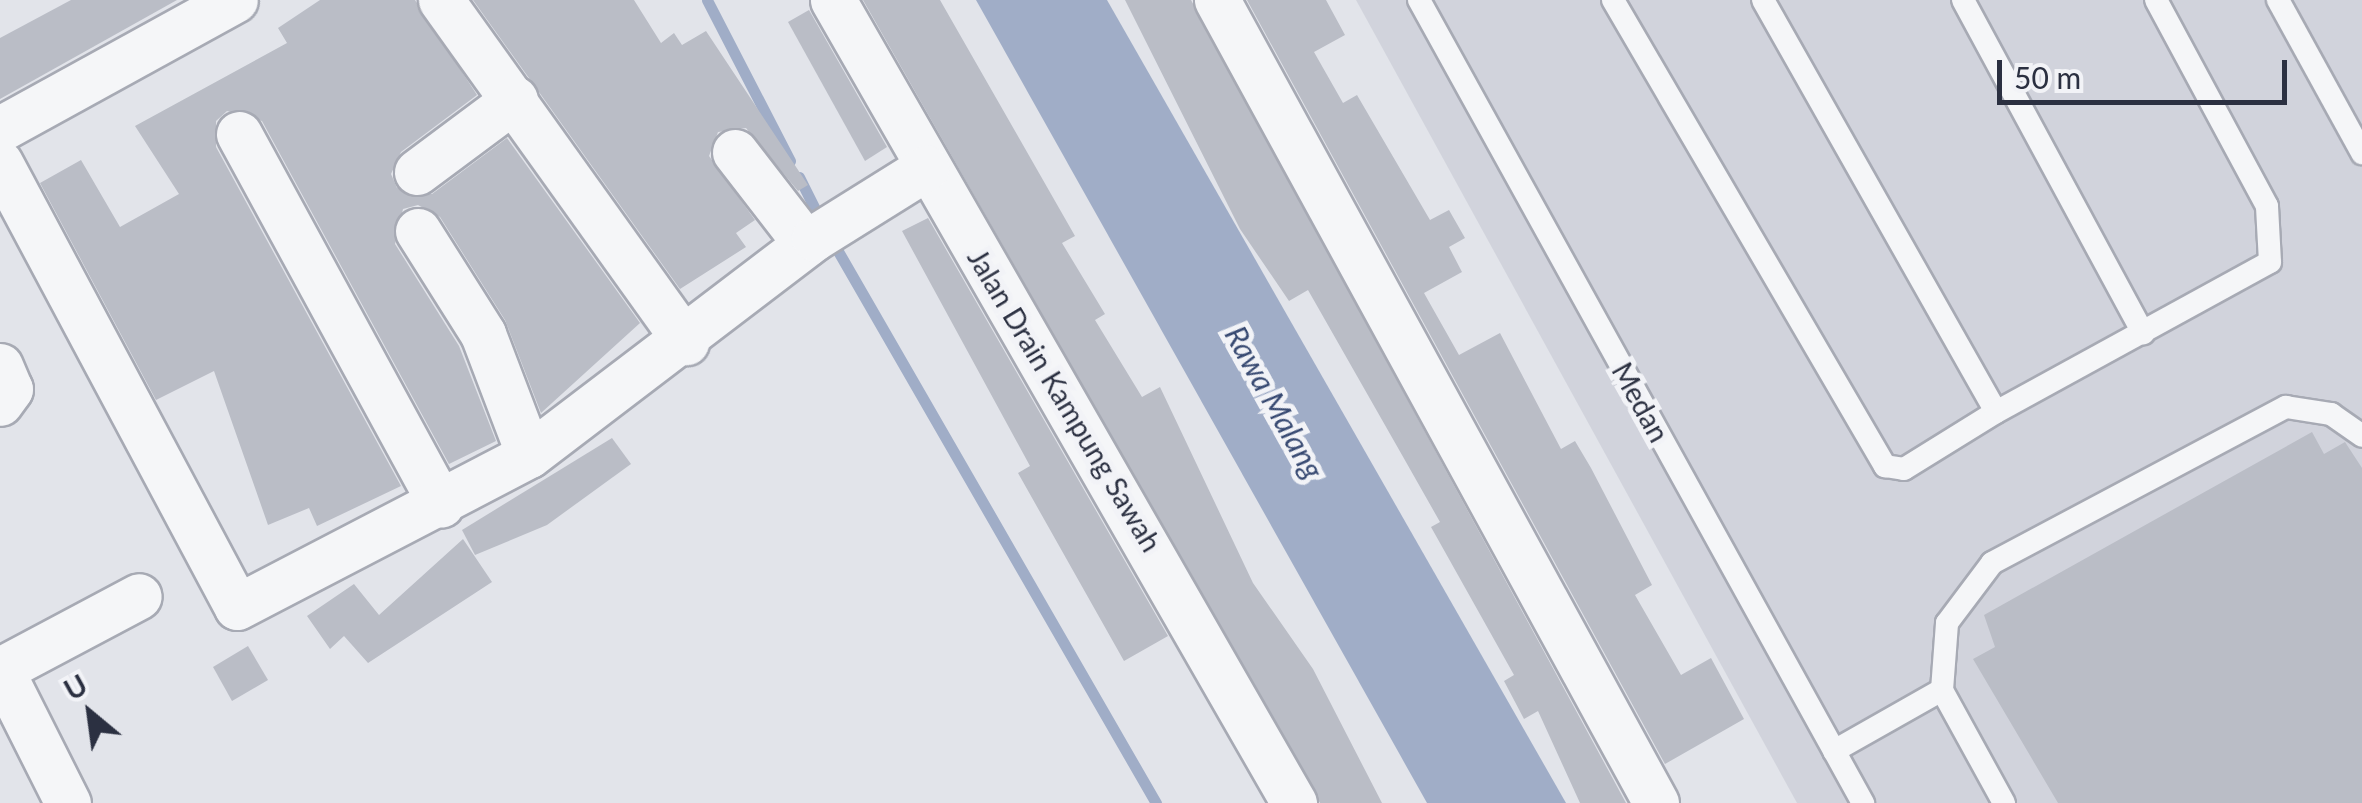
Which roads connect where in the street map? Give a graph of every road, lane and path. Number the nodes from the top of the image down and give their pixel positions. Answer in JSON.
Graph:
{"nodes":[{"id":1,"x":235,"y":0,"type":"edge"},
{"id":2,"x":441,"y":0,"type":"edge"},
{"id":3,"x":833,"y":0,"type":"edge"},
{"id":4,"x":1217,"y":0,"type":"edge"},
{"id":5,"x":1420,"y":0,"type":"edge"},
{"id":6,"x":1613,"y":0,"type":"edge"},
{"id":7,"x":1763,"y":0,"type":"edge"},
{"id":8,"x":1963,"y":0,"type":"edge"},
{"id":9,"x":2156,"y":0,"type":"edge"},
{"id":10,"x":2278,"y":0,"type":"edge"},
{"id":11,"x":515,"y":99,"type":"junction"},
{"id":12,"x":0,"y":129,"type":"edge"},
{"id":13,"x":239,"y":134,"type":"dead end"},
{"id":14,"x":734,"y":152,"type":"dead end"},
{"id":15,"x":2362,"y":153,"type":"edge"},
{"id":16,"x":0,"y":163,"type":"edge"},
{"id":17,"x":417,"y":172,"type":"dead end"},
{"id":18,"x":909,"y":178,"type":"junction"},
{"id":19,"x":418,"y":230,"type":"dead end"},
{"id":20,"x":810,"y":241,"type":"junction"},
{"id":21,"x":2143,"y":334,"type":"junction"},
{"id":22,"x":686,"y":342,"type":"junction"},
{"id":23,"x":0,"y":366,"type":"edge"},
{"id":24,"x":0,"y":403,"type":"edge"},
{"id":25,"x":1996,"y":412,"type":"junction"},
{"id":26,"x":2362,"y":436,"type":"edge"},
{"id":27,"x":530,"y":455,"type":"junction"},
{"id":28,"x":441,"y":504,"type":"junction"},
{"id":29,"x":139,"y":596,"type":"dead end"},
{"id":30,"x":0,"y":670,"type":"edge"},
{"id":31,"x":1942,"y":690,"type":"junction"},
{"id":32,"x":1834,"y":751,"type":"junction"},
{"id":33,"x":68,"y":803,"type":"edge"},
{"id":34,"x":1294,"y":803,"type":"edge"},
{"id":35,"x":1656,"y":803,"type":"edge"},
{"id":36,"x":1863,"y":803,"type":"edge"},
{"id":37,"x":2004,"y":803,"type":"edge"}],
"edges":[{"from":1,"to":12,"type":"street"},
{"from":2,"to":11,"type":"street"},
{"from":3,"to":18,"type":"street","name":"Jalan Drain Kampung Sawah"},
{"from":4,"to":35,"type":"street"},
{"from":5,"to":32,"type":"lane","name":"Medan"},
{"from":6,"to":25,"type":"lane"},
{"from":7,"to":25,"type":"lane"},
{"from":8,"to":21,"type":"lane"},
{"from":9,"to":21,"type":"lane"},
{"from":10,"to":15,"type":"lane"},
{"from":11,"to":17,"type":"street"},
{"from":11,"to":22,"type":"street"},
{"from":13,"to":28,"type":"street"},
{"from":14,"to":20,"type":"street"},
{"from":16,"to":28,"type":"street"},
{"from":18,"to":20,"type":"street"},
{"from":18,"to":34,"type":"street","name":"Jalan Drain Kampung Sawah"},
{"from":19,"to":27,"type":"street"},
{"from":20,"to":22,"type":"street"},
{"from":21,"to":25,"type":"lane"},
{"from":22,"to":27,"type":"street"},
{"from":23,"to":24,"type":"street"},
{"from":26,"to":31,"type":"lane"},
{"from":27,"to":28,"type":"street"},
{"from":29,"to":30,"type":"street"},
{"from":30,"to":33,"type":"street"},
{"from":31,"to":32,"type":"lane"},
{"from":31,"to":37,"type":"lane"},
{"from":32,"to":36,"type":"lane","name":"Medan"}]}
